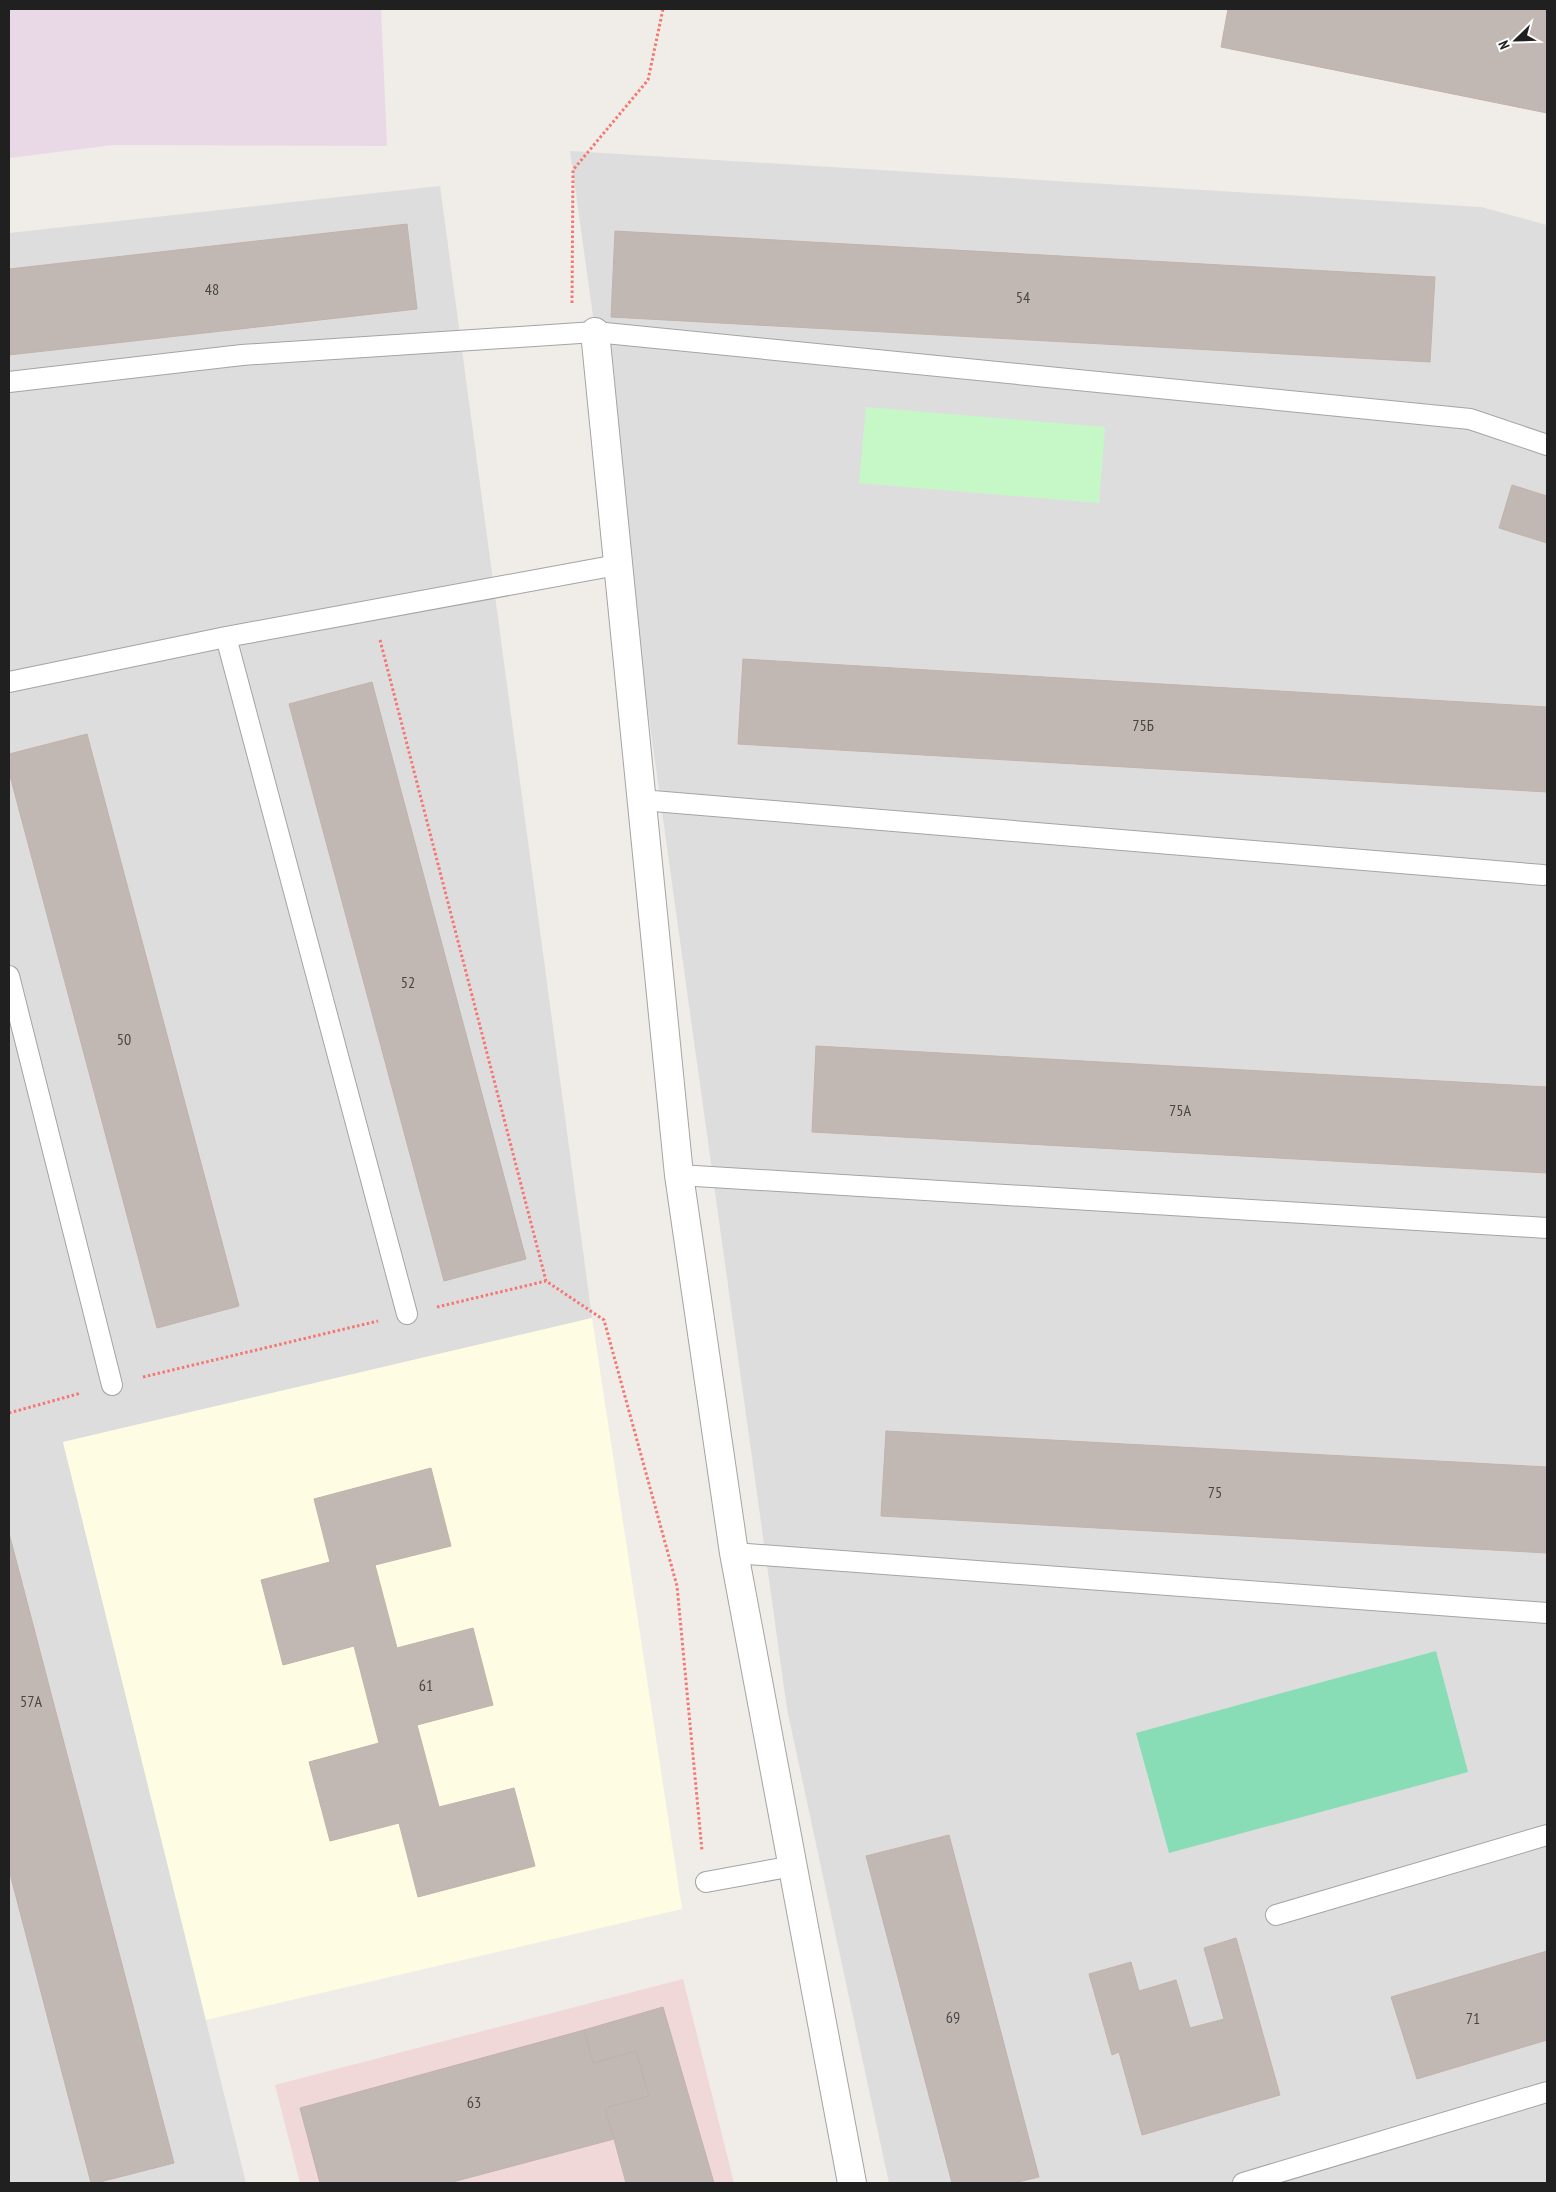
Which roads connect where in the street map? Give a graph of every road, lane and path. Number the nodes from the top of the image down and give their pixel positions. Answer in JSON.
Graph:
{"nodes":[{"id":1,"x":663,"y":9,"type":"edge"},
{"id":2,"x":584,"y":333,"type":"junction"},
{"id":3,"x":9,"y":382,"type":"edge"},
{"id":4,"x":1547,"y":444,"type":"edge"},
{"id":5,"x":617,"y":565,"type":"junction"},
{"id":6,"x":373,"y":610,"type":"junction"},
{"id":7,"x":226,"y":637,"type":"junction"},
{"id":8,"x":9,"y":682,"type":"edge"},
{"id":9,"x":641,"y":800,"type":"junction"},
{"id":10,"x":1543,"y":875,"type":"dead end"},
{"id":11,"x":9,"y":976,"type":"edge"},
{"id":12,"x":679,"y":1175,"type":"junction"},
{"id":13,"x":1547,"y":1228,"type":"edge"},
{"id":14,"x":546,"y":1281,"type":"junction"},
{"id":15,"x":407,"y":1314,"type":"junction"},
{"id":16,"x":112,"y":1385,"type":"junction"},
{"id":17,"x":9,"y":1413,"type":"edge"},
{"id":18,"x":734,"y":1553,"type":"junction"},
{"id":19,"x":1547,"y":1613,"type":"edge"},
{"id":20,"x":1547,"y":1835,"type":"edge"},
{"id":21,"x":793,"y":1866,"type":"junction"},
{"id":22,"x":706,"y":1882,"type":"joint"},
{"id":23,"x":1276,"y":1915,"type":"dead end"},
{"id":24,"x":1547,"y":2092,"type":"edge"},
{"id":25,"x":852,"y":2183,"type":"edge"},
{"id":26,"x":1243,"y":2183,"type":"edge"}],
"edges":[{"from":1,"to":2,"type":"path"},
{"from":2,"to":3,"type":"lane"},
{"from":2,"to":4,"type":"lane"},
{"from":2,"to":5,"type":"street"},
{"from":5,"to":6,"type":"lane"},
{"from":5,"to":9,"type":"street"},
{"from":6,"to":7,"type":"lane"},
{"from":6,"to":14,"type":"path"},
{"from":7,"to":8,"type":"lane"},
{"from":7,"to":15,"type":"lane"},
{"from":9,"to":10,"type":"lane"},
{"from":9,"to":12,"type":"street"},
{"from":11,"to":16,"type":"lane"},
{"from":12,"to":13,"type":"lane"},
{"from":12,"to":18,"type":"street"},
{"from":14,"to":15,"type":"path"},
{"from":14,"to":22,"type":"path"},
{"from":15,"to":16,"type":"path"},
{"from":16,"to":17,"type":"path"},
{"from":18,"to":19,"type":"lane"},
{"from":18,"to":21,"type":"street"},
{"from":20,"to":23,"type":"lane"},
{"from":21,"to":22,"type":"lane"},
{"from":21,"to":25,"type":"street"},
{"from":24,"to":26,"type":"lane"}]}
